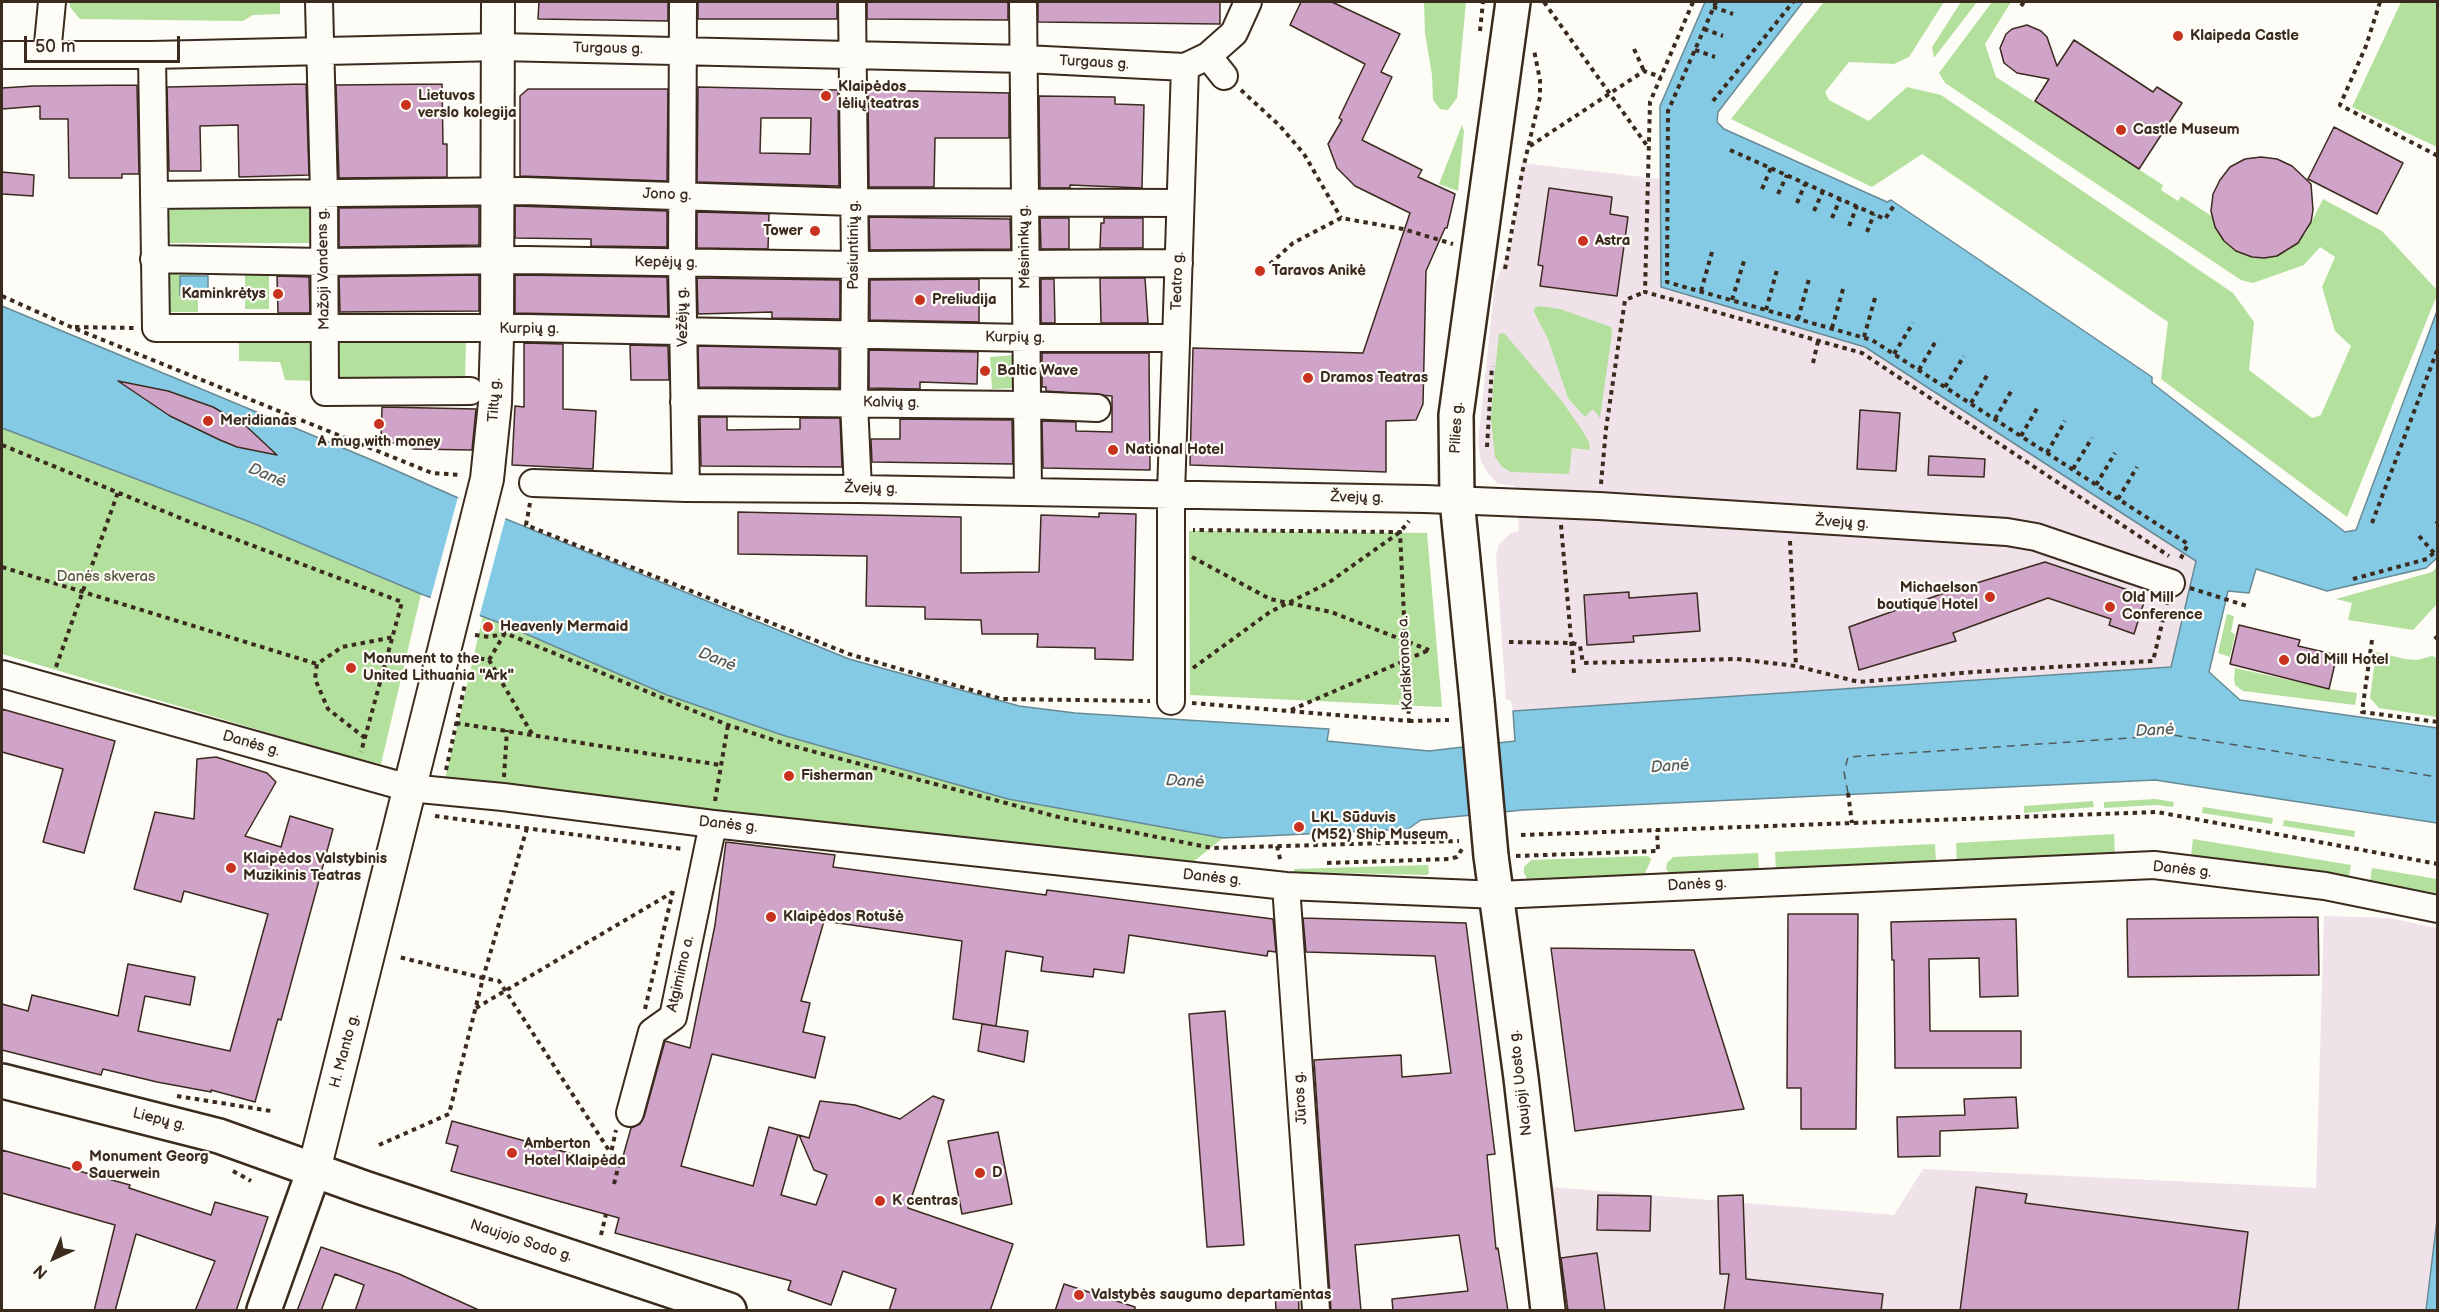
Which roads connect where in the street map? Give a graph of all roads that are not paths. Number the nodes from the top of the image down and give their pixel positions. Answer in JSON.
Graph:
{"nodes":[{"id":1,"x":52,"y":2,"type":"edge"},
{"id":2,"x":319,"y":2,"type":"edge"},
{"id":3,"x":498,"y":2,"type":"edge"},
{"id":4,"x":683,"y":2,"type":"edge"},
{"id":5,"x":852,"y":2,"type":"edge"},
{"id":6,"x":1023,"y":2,"type":"edge"},
{"id":7,"x":1248,"y":2,"type":"edge"},
{"id":8,"x":1513,"y":2,"type":"edge"},
{"id":9,"x":499,"y":47,"type":"junction"},
{"id":10,"x":321,"y":50,"type":"junction"},
{"id":11,"x":683,"y":51,"type":"junction"},
{"id":12,"x":47,"y":54,"type":"junction"},
{"id":13,"x":5,"y":55,"type":"dead end"},
{"id":14,"x":152,"y":55,"type":"junction"},
{"id":15,"x":852,"y":56,"type":"junction"},
{"id":16,"x":1208,"y":56,"type":"junction"},
{"id":17,"x":1025,"y":59,"type":"junction"},
{"id":18,"x":1185,"y":68,"type":"junction"},
{"id":19,"x":1224,"y":76,"type":"road end"},
{"id":20,"x":498,"y":192,"type":"junction"},
{"id":21,"x":324,"y":193,"type":"junction"},
{"id":22,"x":154,"y":195,"type":"junction"},
{"id":23,"x":682,"y":195,"type":"junction"},
{"id":24,"x":854,"y":202,"type":"junction"},
{"id":25,"x":1024,"y":203,"type":"junction"},
{"id":26,"x":1180,"y":203,"type":"junction"},
{"id":27,"x":154,"y":259,"type":"junction"},
{"id":28,"x":499,"y":260,"type":"junction"},
{"id":29,"x":324,"y":262,"type":"junction"},
{"id":30,"x":682,"y":263,"type":"junction"},
{"id":31,"x":1179,"y":263,"type":"junction"},
{"id":32,"x":855,"y":266,"type":"junction"},
{"id":33,"x":1026,"y":266,"type":"junction"},
{"id":34,"x":325,"y":328,"type":"junction"},
{"id":35,"x":497,"y":328,"type":"junction"},
{"id":36,"x":683,"y":331,"type":"junction"},
{"id":37,"x":854,"y":333,"type":"junction"},
{"id":38,"x":1026,"y":338,"type":"junction"},
{"id":39,"x":1176,"y":338,"type":"junction"},
{"id":40,"x":470,"y":391,"type":"dead end"},
{"id":41,"x":684,"y":402,"type":"junction"},
{"id":42,"x":854,"y":403,"type":"junction"},
{"id":43,"x":1026,"y":405,"type":"junction"},
{"id":44,"x":1097,"y":408,"type":"dead end"},
{"id":45,"x":533,"y":483,"type":"road end"},
{"id":46,"x":686,"y":488,"type":"junction"},
{"id":47,"x":858,"y":489,"type":"junction"},
{"id":48,"x":1028,"y":492,"type":"junction"},
{"id":49,"x":1171,"y":494,"type":"junction"},
{"id":50,"x":1457,"y":500,"type":"junction"},
{"id":51,"x":2178,"y":577,"type":"road end"},
{"id":52,"x":2,"y":674,"type":"edge"},
{"id":53,"x":1171,"y":701,"type":"road end"},
{"id":54,"x":409,"y":788,"type":"junction"},
{"id":55,"x":713,"y":824,"type":"junction"},
{"id":56,"x":1478,"y":851,"type":"joint"},
{"id":57,"x":1284,"y":875,"type":"junction"},
{"id":58,"x":1498,"y":895,"type":"junction"},
{"id":59,"x":2438,"y":909,"type":"edge"},
{"id":60,"x":2,"y":1081,"type":"edge"},
{"id":61,"x":624,"y":1117,"type":"road end"},
{"id":62,"x":314,"y":1170,"type":"junction"},
{"id":63,"x":264,"y":1311,"type":"edge"},
{"id":64,"x":729,"y":1311,"type":"edge"},
{"id":65,"x":1316,"y":1311,"type":"edge"},
{"id":66,"x":1548,"y":1311,"type":"edge"}],
"edges":[{"from":1,"to":12,"type":"street"},
{"from":2,"to":10,"type":"street","name":"Mažoji Vandens g."},
{"from":3,"to":9,"type":"street","name":"Tiltų g."},
{"from":4,"to":11,"type":"street","name":"Vežėjų g."},
{"from":5,"to":15,"type":"street","name":"Pasiuntinių g."},
{"from":6,"to":17,"type":"street","name":"Mėsininkų g."},
{"from":7,"to":16,"type":"street"},
{"from":8,"to":50,"type":"main road","name":"Pilies g."},
{"from":9,"to":10,"type":"street","name":"Turgaus g."},
{"from":9,"to":11,"type":"street","name":"Turgaus g."},
{"from":9,"to":20,"type":"street","name":"Tiltų g."},
{"from":10,"to":14,"type":"street","name":"Turgaus g."},
{"from":10,"to":21,"type":"street","name":"Mažoji Vandens g."},
{"from":11,"to":15,"type":"street","name":"Turgaus g."},
{"from":11,"to":23,"type":"street","name":"Vežėjų g."},
{"from":12,"to":13,"type":"street","name":"Turgaus g."},
{"from":12,"to":14,"type":"street","name":"Turgaus g."},
{"from":14,"to":22,"type":"street"},
{"from":15,"to":17,"type":"street","name":"Turgaus g."},
{"from":15,"to":24,"type":"street","name":"Pasiuntinių g."},
{"from":16,"to":18,"type":"street"},
{"from":16,"to":19,"type":"street"},
{"from":17,"to":18,"type":"street","name":"Turgaus g."},
{"from":17,"to":25,"type":"street","name":"Mėsininkų g."},
{"from":18,"to":26,"type":"street","name":"Teatro g."},
{"from":20,"to":21,"type":"street","name":"Jono g."},
{"from":20,"to":23,"type":"street","name":"Jono g."},
{"from":20,"to":28,"type":"street","name":"Tiltų g."},
{"from":21,"to":22,"type":"street","name":"Jono g."},
{"from":21,"to":29,"type":"street","name":"Mažoji Vandens g."},
{"from":22,"to":27,"type":"street"},
{"from":23,"to":24,"type":"street","name":"Jono g."},
{"from":23,"to":30,"type":"street","name":"Vežėjų g."},
{"from":24,"to":25,"type":"street","name":"Jono g."},
{"from":24,"to":32,"type":"street","name":"Pasiuntinių g."},
{"from":25,"to":26,"type":"street","name":"Jono g."},
{"from":25,"to":33,"type":"street","name":"Mėsininkų g."},
{"from":26,"to":31,"type":"street","name":"Teatro g."},
{"from":27,"to":29,"type":"street","name":"Kepėjų g."},
{"from":27,"to":34,"type":"street","name":"Kurpių g."},
{"from":28,"to":29,"type":"street","name":"Kepėjų g."},
{"from":28,"to":30,"type":"street","name":"Kepėjų g."},
{"from":28,"to":35,"type":"street","name":"Tiltų g."},
{"from":29,"to":34,"type":"street","name":"Mažoji Vandens g."},
{"from":30,"to":32,"type":"street","name":"Kepėjų g."},
{"from":30,"to":36,"type":"street","name":"Vežėjų g."},
{"from":31,"to":33,"type":"street","name":"Kepėjų g."},
{"from":31,"to":39,"type":"street","name":"Teatro g."},
{"from":32,"to":33,"type":"street","name":"Kepėjų g."},
{"from":32,"to":37,"type":"street","name":"Pasiuntinių g."},
{"from":33,"to":38,"type":"street","name":"Mėsininkų g."},
{"from":34,"to":35,"type":"street","name":"Kurpių g."},
{"from":34,"to":40,"type":"street","name":"Mažoji Vandens g."},
{"from":35,"to":36,"type":"street","name":"Kurpių g."},
{"from":35,"to":54,"type":"street","name":"Tiltų g."},
{"from":36,"to":37,"type":"street","name":"Kurpių g."},
{"from":36,"to":41,"type":"street","name":"Vežėjų g."},
{"from":37,"to":38,"type":"street","name":"Kurpių g."},
{"from":37,"to":42,"type":"street","name":"Pasiuntinių g."},
{"from":38,"to":39,"type":"street","name":"Kurpių g."},
{"from":38,"to":43,"type":"street","name":"Mėsininkų g."},
{"from":39,"to":49,"type":"street","name":"Teatro g."},
{"from":41,"to":42,"type":"street","name":"Kalvių g."},
{"from":41,"to":46,"type":"street","name":"Vežėjų g."},
{"from":42,"to":43,"type":"street","name":"Kalvių g."},
{"from":42,"to":47,"type":"street","name":"Pasiuntinių g."},
{"from":43,"to":44,"type":"street","name":"Kalvių g."},
{"from":43,"to":48,"type":"street","name":"Mėsininkų g."},
{"from":45,"to":46,"type":"street","name":"Žvejų g."},
{"from":46,"to":47,"type":"street","name":"Žvejų g."},
{"from":47,"to":48,"type":"street","name":"Žvejų g."},
{"from":48,"to":49,"type":"street","name":"Žvejų g."},
{"from":49,"to":50,"type":"street","name":"Žvejų g."},
{"from":49,"to":53,"type":"street"},
{"from":50,"to":51,"type":"street","name":"Žvejų g."},
{"from":50,"to":56,"type":"main road","name":"Pilies g.","bridge":true},
{"from":52,"to":54,"type":"street","name":"Danės g."},
{"from":54,"to":55,"type":"street","name":"Danės g."},
{"from":54,"to":62,"type":"street","name":"H. Manto g."},
{"from":55,"to":57,"type":"street","name":"Danės g."},
{"from":55,"to":61,"type":"street","name":"Atgimimo a."},
{"from":56,"to":58,"type":"main road","name":"Naujoji Uosto g."},
{"from":57,"to":58,"type":"street","name":"Danės g."},
{"from":57,"to":65,"type":"street","name":"Jūros g."},
{"from":58,"to":59,"type":"street","name":"Danės g."},
{"from":58,"to":66,"type":"main road","name":"Naujoji Uosto g."},
{"from":60,"to":62,"type":"main road","name":"Liepų g."},
{"from":62,"to":63,"type":"main road","name":"H. Manto g."},
{"from":62,"to":64,"type":"main road","name":"Naujojo Sodo g."}]}
